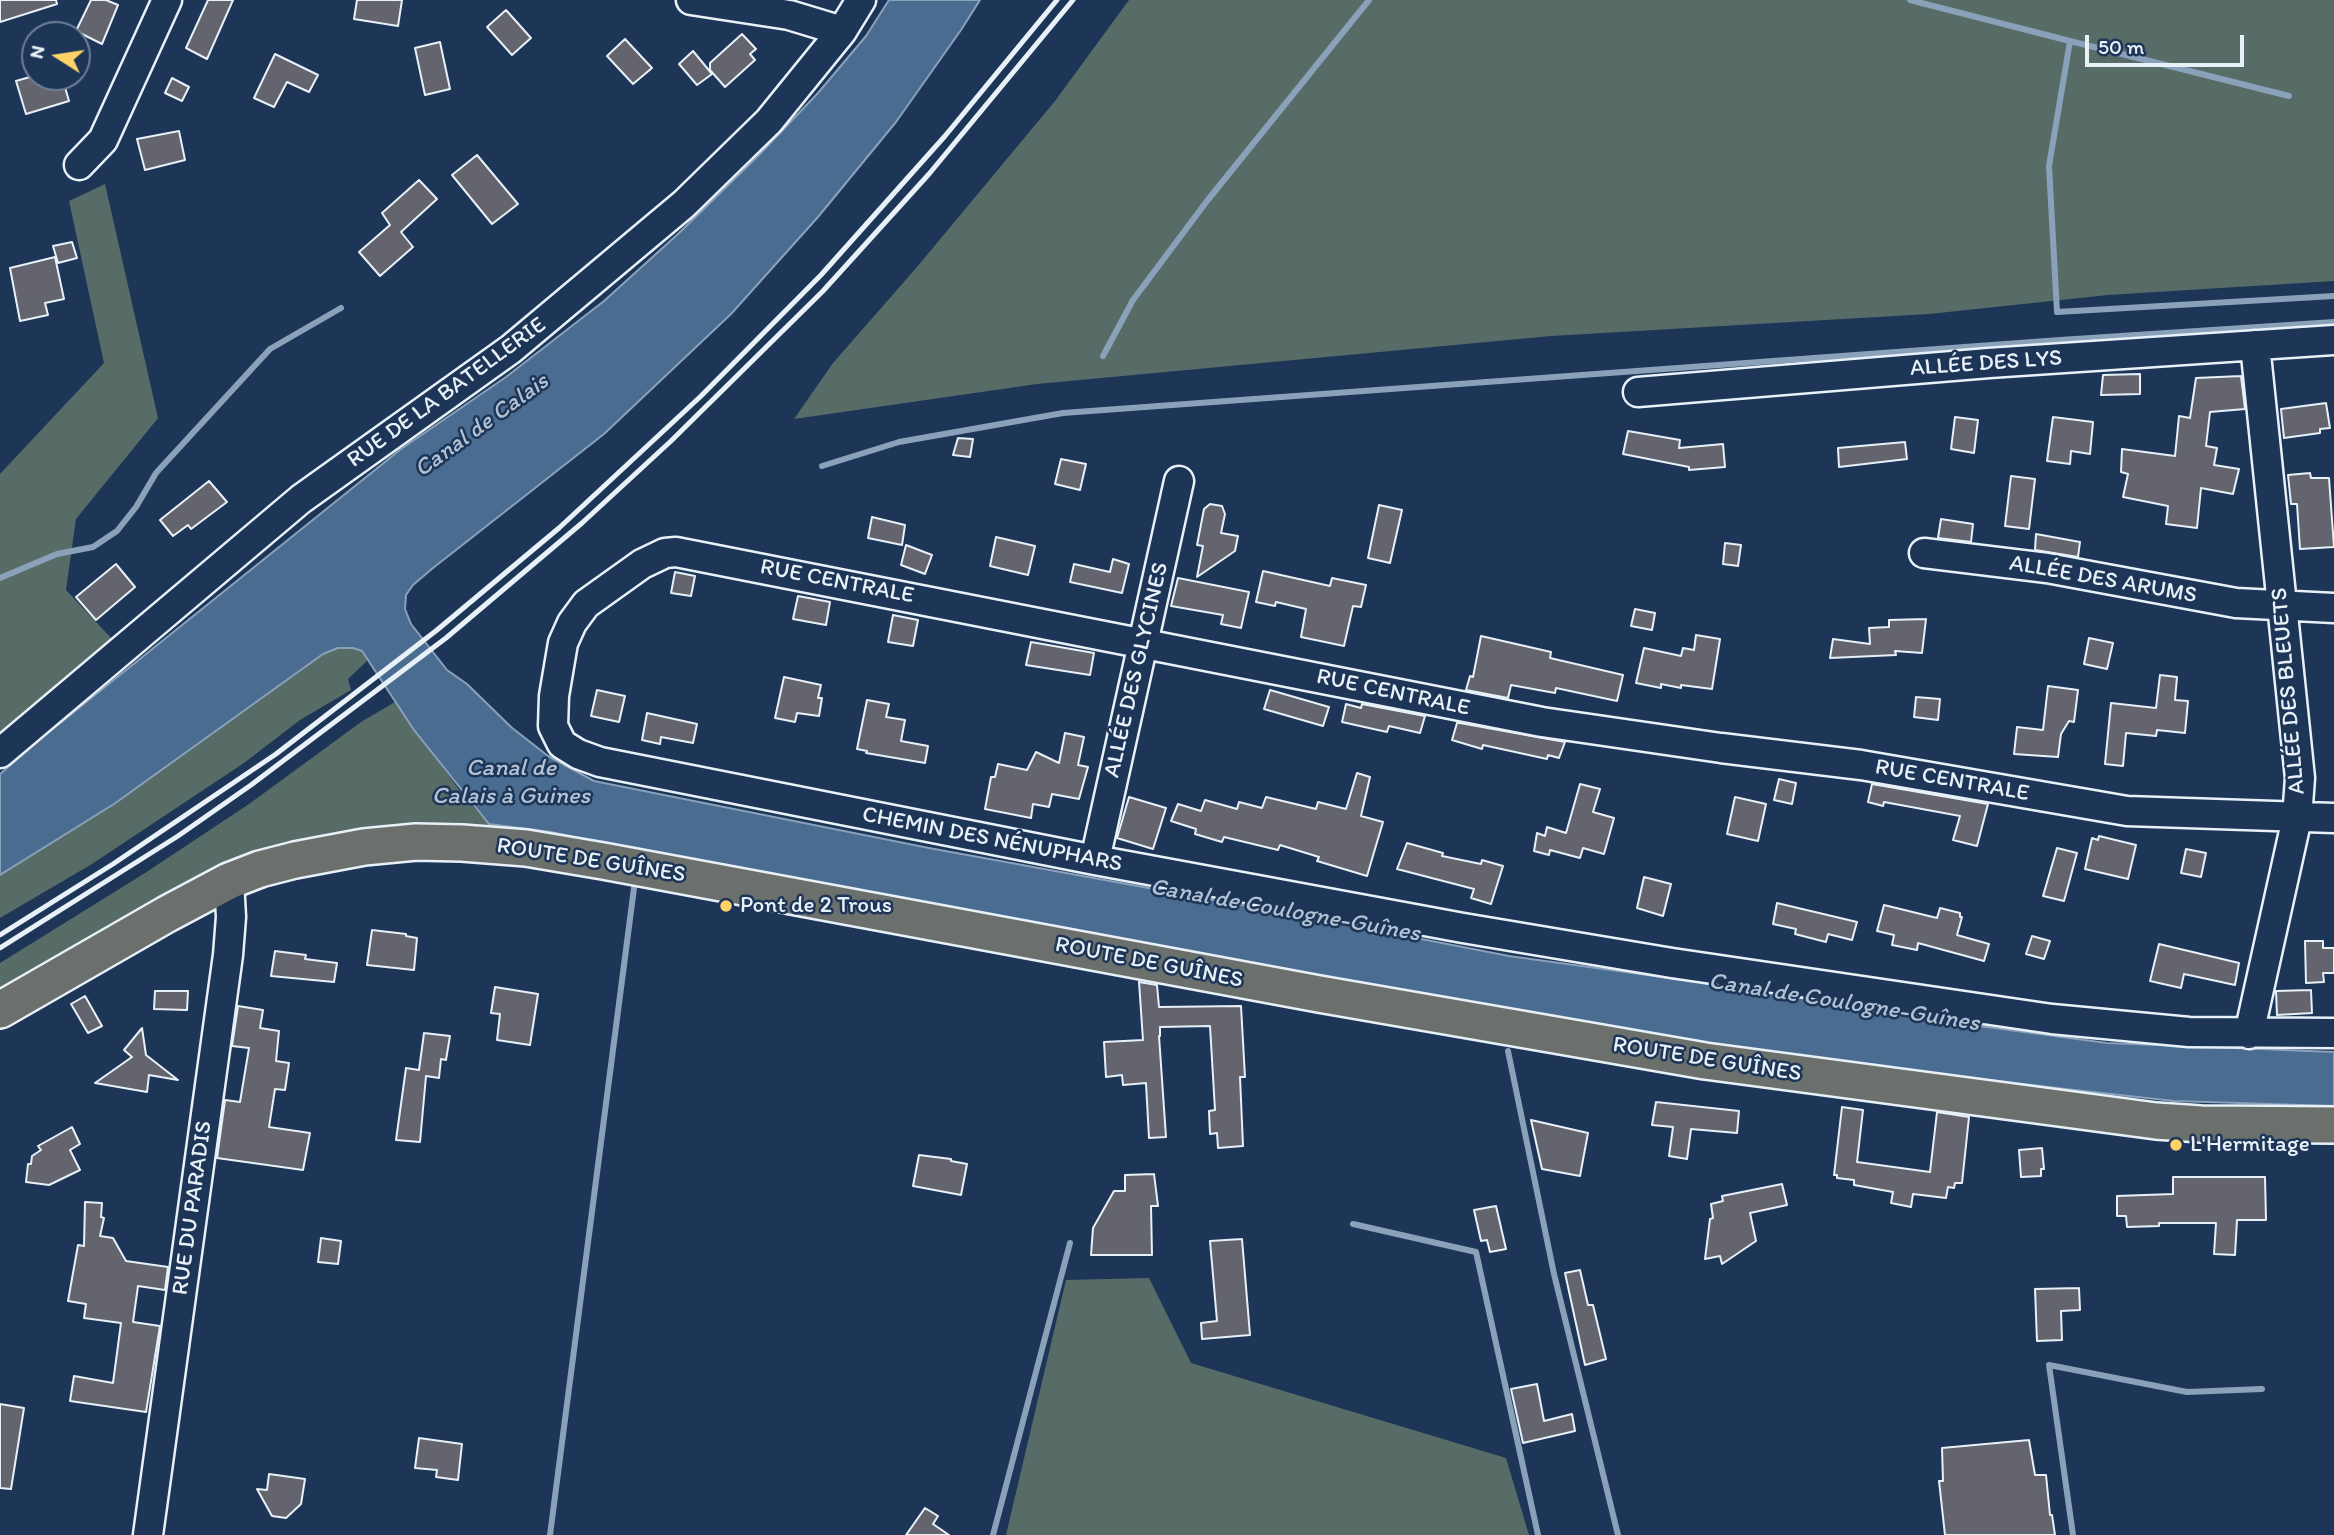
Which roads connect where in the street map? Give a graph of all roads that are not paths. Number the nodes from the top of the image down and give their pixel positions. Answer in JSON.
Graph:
{"nodes":[{"id":1,"x":167,"y":0,"type":"edge"},
{"id":2,"x":691,"y":0,"type":"edge"},
{"id":3,"x":861,"y":0,"type":"edge"},
{"id":4,"x":842,"y":31,"type":"junction"},
{"id":5,"x":79,"y":165,"type":"dead end"},
{"id":6,"x":2334,"y":340,"type":"edge"},
{"id":7,"x":2255,"y":345,"type":"junction"},
{"id":8,"x":1638,"y":392,"type":"dead end"},
{"id":9,"x":1179,"y":481,"type":"dead end"},
{"id":10,"x":1924,"y":553,"type":"dead end"},
{"id":11,"x":2282,"y":604,"type":"junction"},
{"id":12,"x":2334,"y":608,"type":"edge"},
{"id":13,"x":1142,"y":644,"type":"junction"},
{"id":14,"x":553,"y":712,"type":"joint"},
{"id":15,"x":0,"y":753,"type":"edge"},
{"id":16,"x":2297,"y":818,"type":"junction"},
{"id":17,"x":2334,"y":818,"type":"edge"},
{"id":18,"x":1095,"y":860,"type":"junction"},
{"id":19,"x":229,"y":881,"type":"junction"},
{"id":20,"x":0,"y":1010,"type":"edge"},
{"id":21,"x":2249,"y":1034,"type":"junction"},
{"id":22,"x":2334,"y":1034,"type":"edge"},
{"id":23,"x":2334,"y":1125,"type":"edge"},
{"id":24,"x":148,"y":1535,"type":"edge"}],
"edges":[{"from":1,"to":5,"type":"street"},
{"from":2,"to":4,"type":"street"},
{"from":3,"to":4,"type":"street","name":"RUE DE LA BATELLERIE"},
{"from":4,"to":15,"type":"street","name":"RUE DE LA BATELLERIE"},
{"from":6,"to":7,"type":"street","name":"ALLÉE DES LYS"},
{"from":7,"to":8,"type":"street","name":"ALLÉE DES LYS"},
{"from":7,"to":11,"type":"street","name":"ALLÉE DES BLEUETS"},
{"from":9,"to":13,"type":"street","name":"ALLÉE DES GLYCINES"},
{"from":10,"to":11,"type":"street","name":"ALLÉE DES ARUMS"},
{"from":11,"to":12,"type":"street","name":"ALLÉE DES ARUMS"},
{"from":11,"to":16,"type":"street","name":"ALLÉE DES BLEUETS"},
{"from":13,"to":14,"type":"street","name":"RUE CENTRALE"},
{"from":13,"to":16,"type":"street","name":"RUE CENTRALE"},
{"from":13,"to":18,"type":"street","name":"ALLÉE DES GLYCINES"},
{"from":14,"to":18,"type":"street","name":"CHEMIN DES NÉNUPHARS"},
{"from":16,"to":17,"type":"street","name":"RUE CENTRALE"},
{"from":16,"to":21,"type":"street","name":"ALLÉE DES BLEUETS"},
{"from":18,"to":21,"type":"street","name":"CHEMIN DES NÉNUPHARS"},
{"from":19,"to":20,"type":"main road","name":"ROUTE DE GUÎNES"},
{"from":19,"to":23,"type":"main road","name":"ROUTE DE GUÎNES"},
{"from":19,"to":24,"type":"street","name":"RUE DU PARADIS"},
{"from":21,"to":22,"type":"street","name":"CHEMIN DES NÉNUPHARS"}]}
